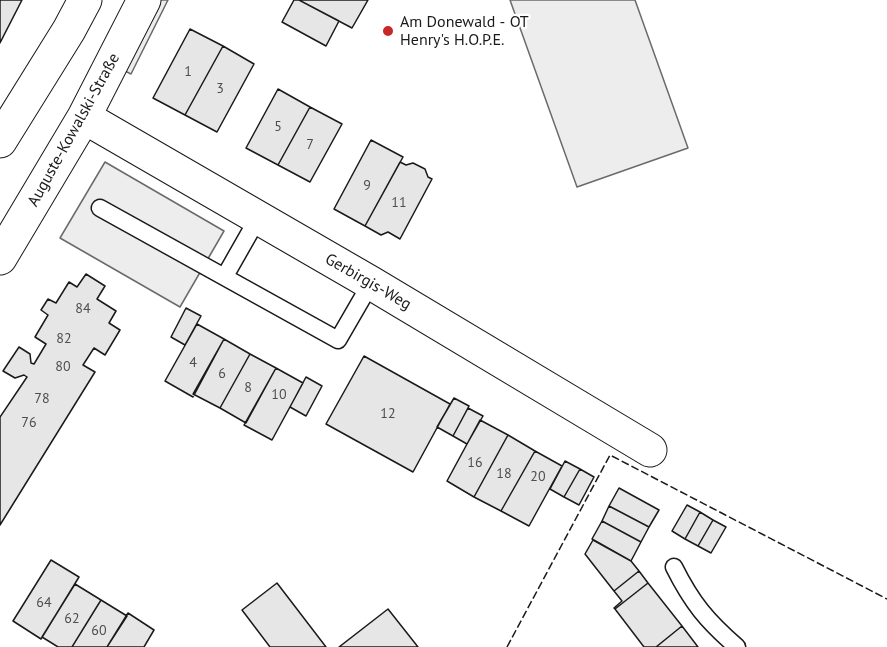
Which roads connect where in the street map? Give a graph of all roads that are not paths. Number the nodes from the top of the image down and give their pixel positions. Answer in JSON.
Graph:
{"nodes":[{"id":1,"x":85,"y":0,"type":"edge"},
{"id":2,"x":144,"y":0,"type":"edge"},
{"id":3,"x":84,"y":117,"type":"junction"},
{"id":4,"x":0,"y":141,"type":"edge"},
{"id":5,"x":100,"y":208,"type":"dead end"},
{"id":6,"x":258,"y":218,"type":"junction"},
{"id":7,"x":0,"y":258,"type":"edge"},
{"id":8,"x":225,"y":276,"type":"junction"},
{"id":9,"x":371,"y":284,"type":"junction"},
{"id":10,"x":650,"y":450,"type":"dead end"},
{"id":11,"x":674,"y":567,"type":"dead end"},
{"id":12,"x":737,"y":647,"type":"edge"}],
"edges":[{"from":1,"to":4,"type":"street"},
{"from":2,"to":3,"type":"street","name":"Auguste-Kowalski-Straße"},
{"from":3,"to":6,"type":"street","name":"Gerbirgis-Weg"},
{"from":3,"to":7,"type":"street","name":"Auguste-Kowalski-Straße"},
{"from":5,"to":8,"type":"lane"},
{"from":6,"to":8,"type":"lane"},
{"from":6,"to":9,"type":"street","name":"Gerbirgis-Weg"},
{"from":8,"to":9,"type":"lane"},
{"from":9,"to":10,"type":"street","name":"Gerbirgis-Weg"},
{"from":11,"to":12,"type":"lane"}]}
